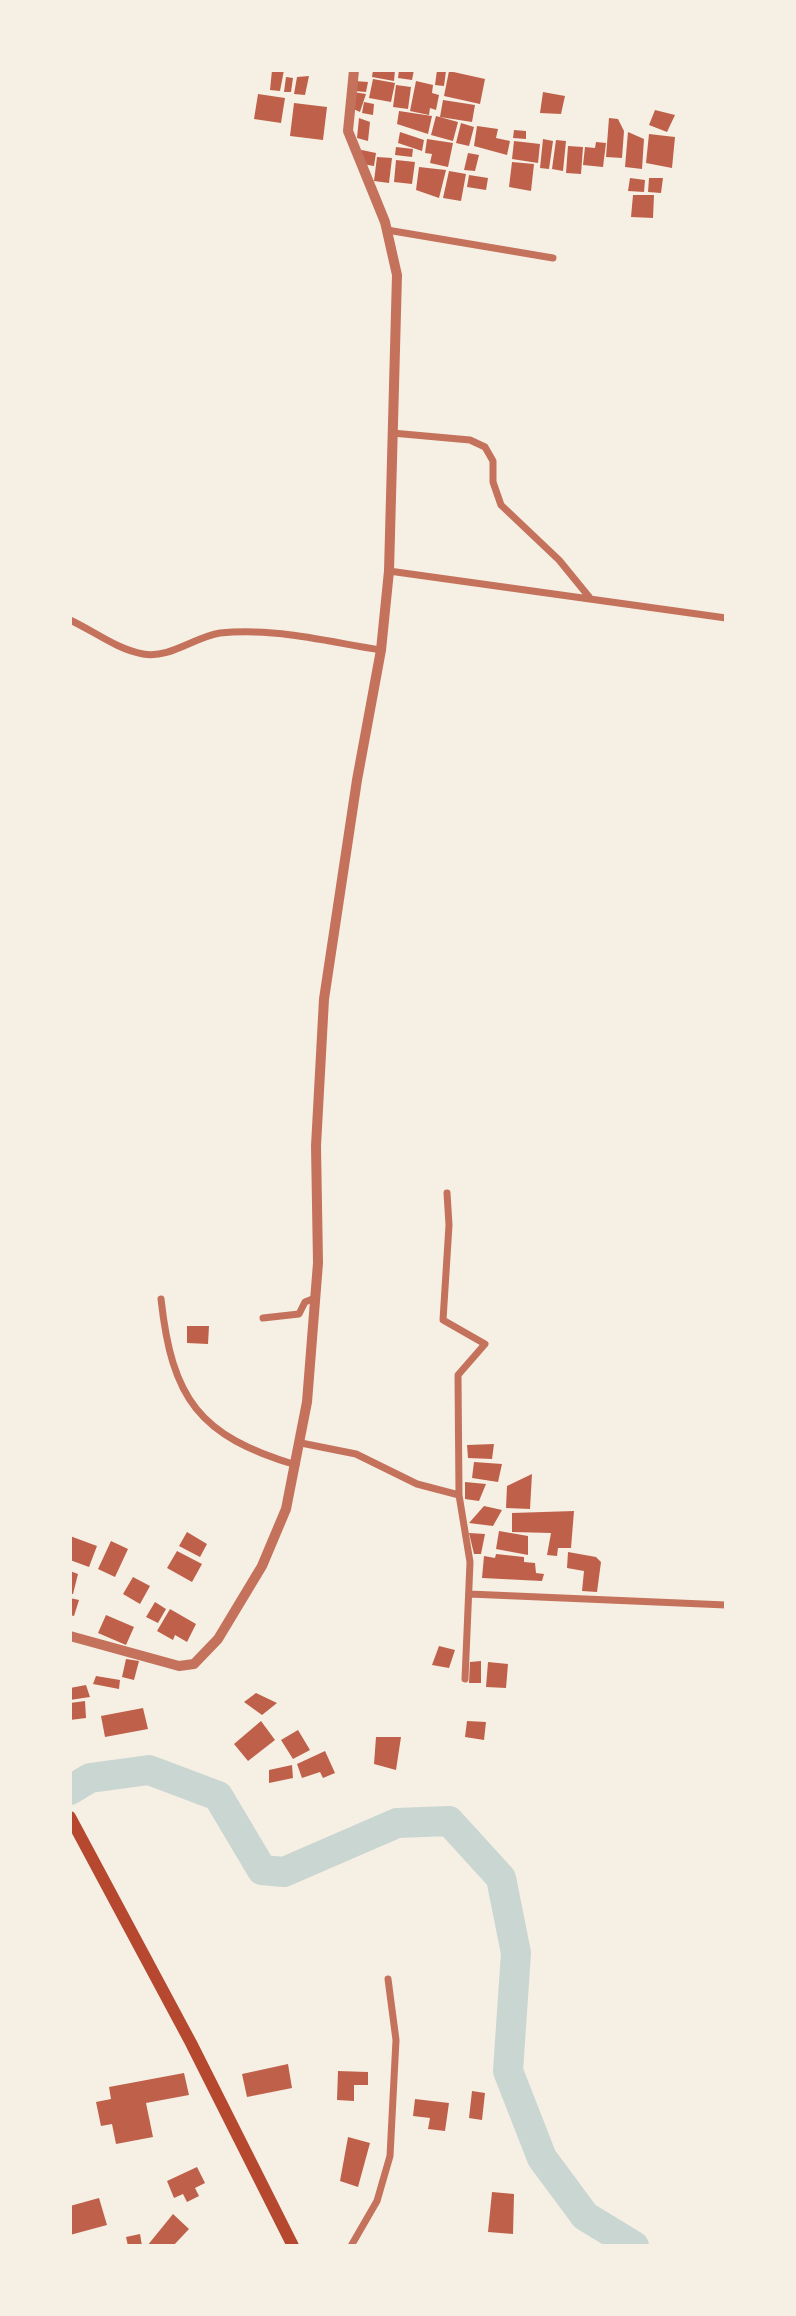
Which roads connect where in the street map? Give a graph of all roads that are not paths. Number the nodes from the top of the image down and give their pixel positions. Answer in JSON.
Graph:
{"nodes":[{"id":1,"x":354,"y":70,"type":"edge"},
{"id":2,"x":387,"y":230,"type":"junction"},
{"id":3,"x":553,"y":258,"type":"dead end"},
{"id":4,"x":392,"y":433,"type":"junction"},
{"id":5,"x":389,"y":571,"type":"junction"},
{"id":6,"x":590,"y":598,"type":"junction"},
{"id":7,"x":726,"y":618,"type":"edge"},
{"id":8,"x":70,"y":620,"type":"edge"},
{"id":9,"x":381,"y":650,"type":"junction"},
{"id":10,"x":447,"y":1193,"type":"dead end"},
{"id":11,"x":315,"y":1298,"type":"junction"},
{"id":12,"x":160,"y":1299,"type":"dead end"},
{"id":13,"x":263,"y":1318,"type":"dead end"},
{"id":14,"x":301,"y":1443,"type":"junction"},
{"id":15,"x":297,"y":1465,"type":"junction"},
{"id":16,"x":459,"y":1495,"type":"junction"},
{"id":17,"x":469,"y":1594,"type":"junction"},
{"id":18,"x":726,"y":1605,"type":"edge"},
{"id":19,"x":70,"y":1636,"type":"edge"},
{"id":20,"x":466,"y":1679,"type":"dead end"},
{"id":21,"x":70,"y":1817,"type":"edge"},
{"id":22,"x":388,"y":1979,"type":"dead end"},
{"id":23,"x":293,"y":2246,"type":"edge"},
{"id":24,"x":351,"y":2246,"type":"edge"}],
"edges":[{"from":1,"to":2,"type":"street"},
{"from":2,"to":3,"type":"street"},
{"from":2,"to":4,"type":"street"},
{"from":4,"to":5,"type":"street"},
{"from":4,"to":6,"type":"street"},
{"from":5,"to":6,"type":"street"},
{"from":5,"to":9,"type":"street"},
{"from":6,"to":7,"type":"street"},
{"from":8,"to":9,"type":"street"},
{"from":9,"to":11,"type":"street"},
{"from":10,"to":16,"type":"street"},
{"from":11,"to":13,"type":"street"},
{"from":11,"to":14,"type":"street"},
{"from":12,"to":15,"type":"street"},
{"from":14,"to":15,"type":"street"},
{"from":14,"to":16,"type":"street"},
{"from":15,"to":19,"type":"street"},
{"from":16,"to":17,"type":"street"},
{"from":17,"to":18,"type":"street"},
{"from":17,"to":20,"type":"street"},
{"from":21,"to":23,"type":"main road"},
{"from":22,"to":24,"type":"street"}]}
